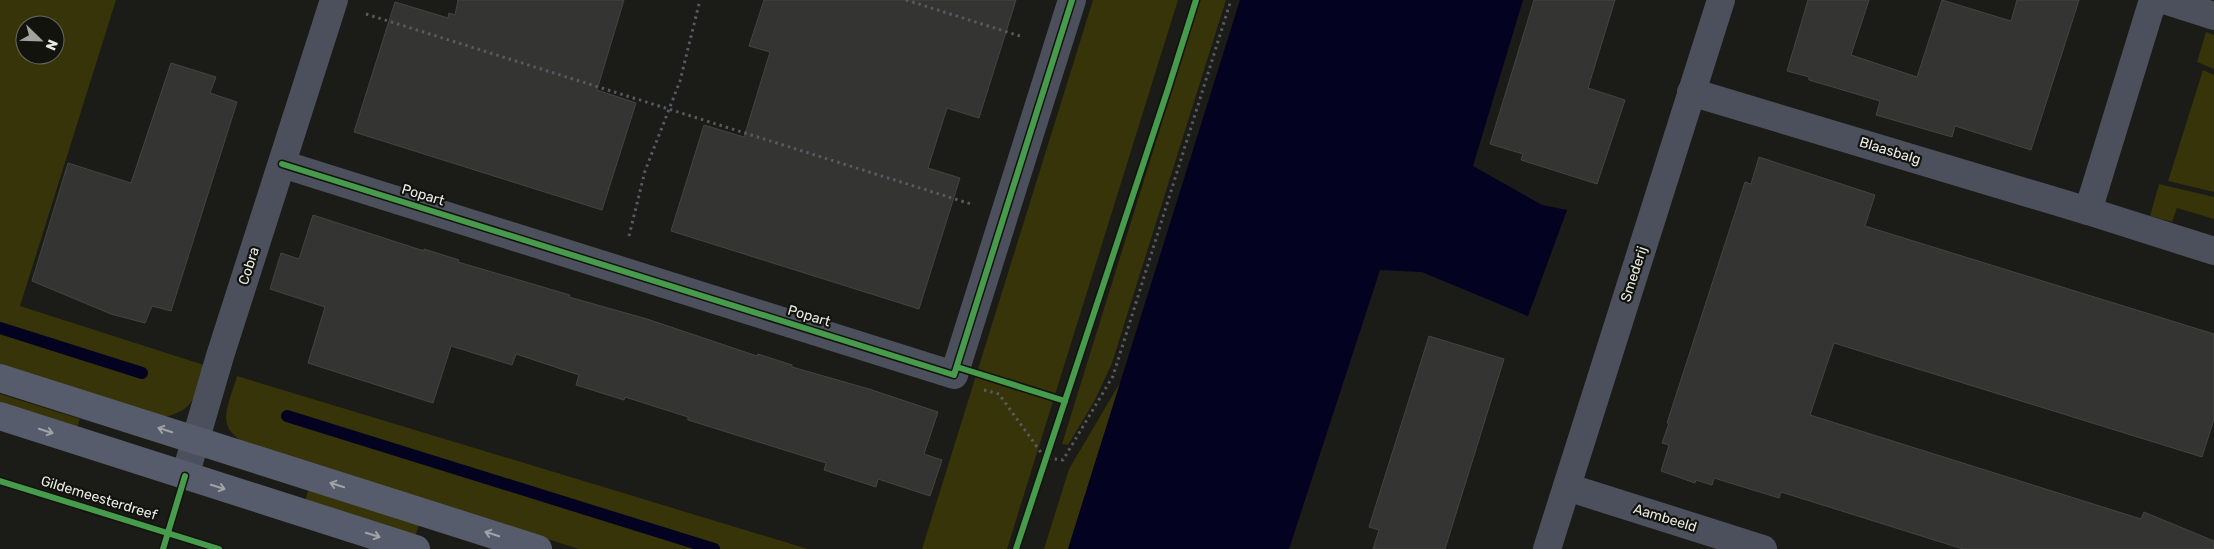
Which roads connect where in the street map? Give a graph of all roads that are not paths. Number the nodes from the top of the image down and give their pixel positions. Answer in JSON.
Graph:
{"nodes":[{"id":1,"x":1072,"y":0,"type":"edge"},
{"id":2,"x":1721,"y":0,"type":"edge"},
{"id":3,"x":2154,"y":0,"type":"edge"},
{"id":4,"x":2164,"y":0,"type":"edge"},
{"id":5,"x":334,"y":2,"type":"edge"},
{"id":6,"x":2214,"y":16,"type":"edge"},
{"id":7,"x":1691,"y":92,"type":"junction"},
{"id":8,"x":282,"y":164,"type":"junction"},
{"id":9,"x":2088,"y":211,"type":"junction"},
{"id":10,"x":2214,"y":251,"type":"edge"},
{"id":11,"x":0,"y":378,"type":"edge"},
{"id":12,"x":0,"y":416,"type":"edge"},
{"id":13,"x":196,"y":440,"type":"junction"},
{"id":14,"x":185,"y":476,"type":"junction"},
{"id":15,"x":1567,"y":487,"type":"junction"},
{"id":16,"x":416,"y":549,"type":"edge"},
{"id":17,"x":537,"y":549,"type":"edge"},
{"id":18,"x":1547,"y":549,"type":"edge"},
{"id":19,"x":1764,"y":549,"type":"edge"}],
"edges":[{"from":1,"to":8,"type":"street","name":"Popart"},
{"from":2,"to":7,"type":"street","name":"Smederij"},
{"from":3,"to":9,"type":"street"},
{"from":4,"to":6,"type":"street"},
{"from":5,"to":8,"type":"street","name":"Cobra"},
{"from":7,"to":9,"type":"street","name":"Blaasbalg"},
{"from":7,"to":15,"type":"street","name":"Smederij"},
{"from":8,"to":13,"type":"street","name":"Cobra"},
{"from":9,"to":10,"type":"street","name":"Blaasbalg"},
{"from":13,"to":11,"type":"street","one_way":true},
{"from":12,"to":14,"type":"street","one_way":true},
{"from":13,"to":14,"type":"street","name":"Cobra"},
{"from":17,"to":13,"type":"street","one_way":true},
{"from":14,"to":16,"type":"street","one_way":true},
{"from":15,"to":18,"type":"street","name":"Smederij"},
{"from":15,"to":19,"type":"street","name":"Aambeeld"}]}
